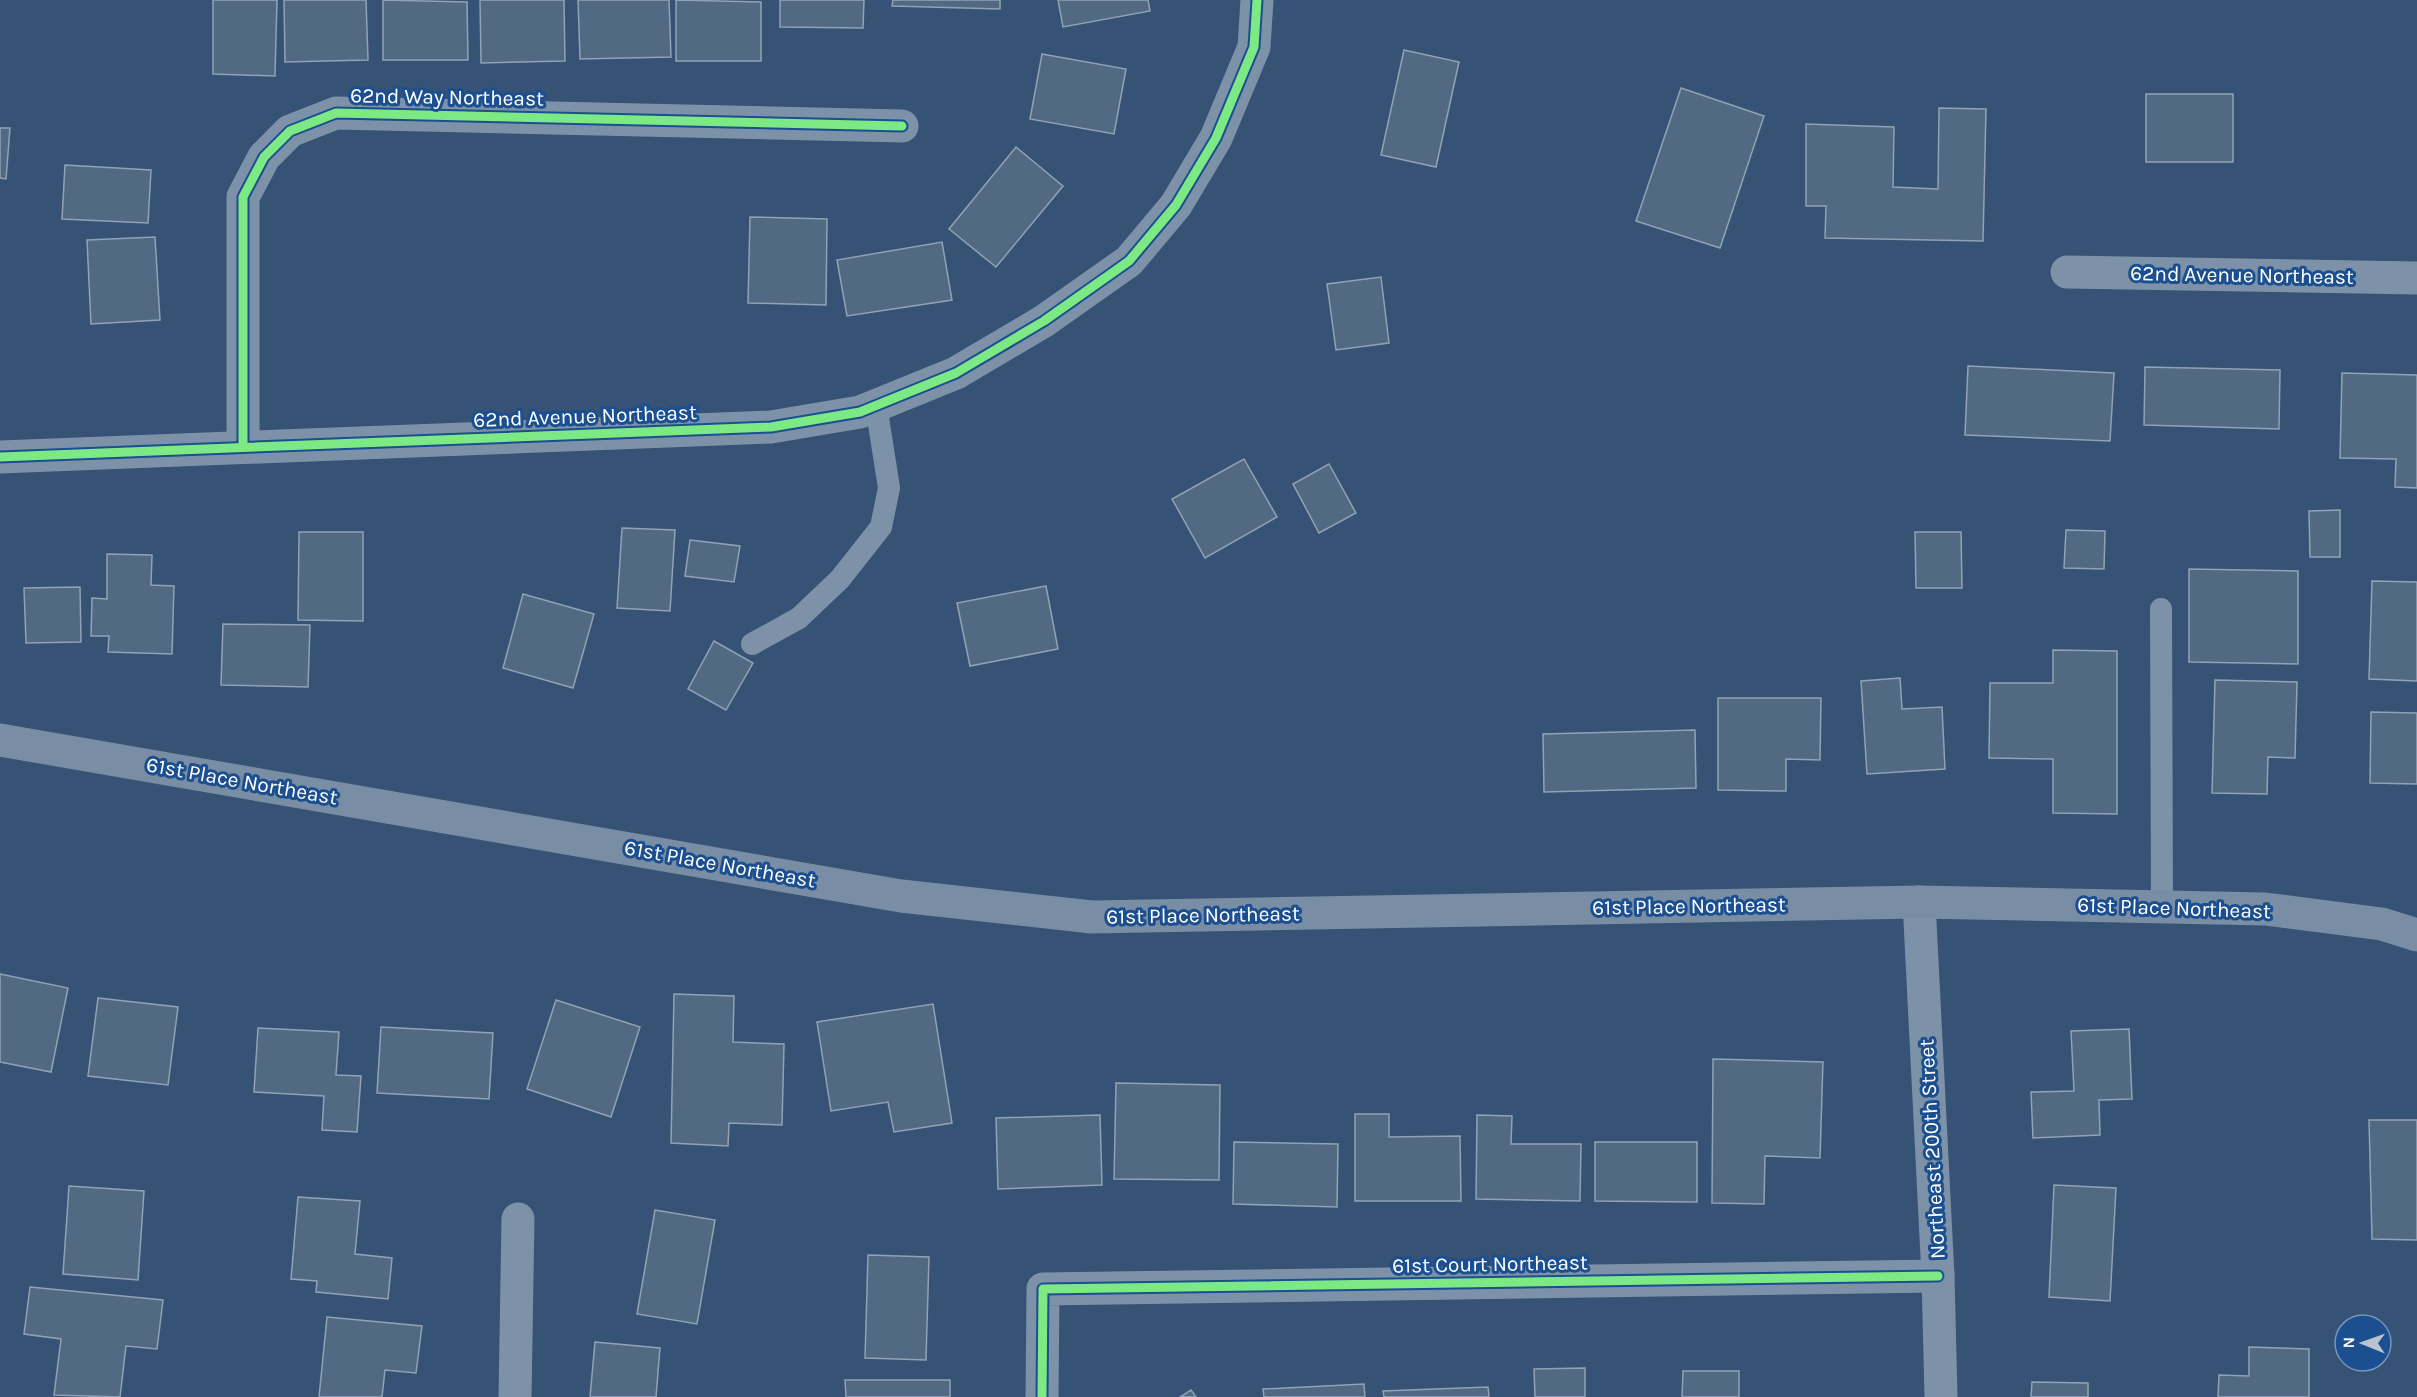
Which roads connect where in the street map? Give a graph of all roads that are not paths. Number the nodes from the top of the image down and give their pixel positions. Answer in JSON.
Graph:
{"nodes":[{"id":1,"x":1257,"y":0,"type":"edge"},
{"id":2,"x":903,"y":126,"type":"dead end"},
{"id":3,"x":2067,"y":272,"type":"dead end"},
{"id":4,"x":2417,"y":278,"type":"edge"},
{"id":5,"x":876,"y":405,"type":"junction"},
{"id":6,"x":243,"y":447,"type":"junction"},
{"id":7,"x":0,"y":457,"type":"edge"},
{"id":8,"x":2161,"y":609,"type":"dead end"},
{"id":9,"x":752,"y":644,"type":"dead end"},
{"id":10,"x":0,"y":740,"type":"edge"},
{"id":11,"x":1920,"y":902,"type":"junction"},
{"id":12,"x":2162,"y":907,"type":"junction"},
{"id":13,"x":2417,"y":935,"type":"edge"},
{"id":14,"x":518,"y":1219,"type":"dead end"},
{"id":15,"x":1938,"y":1276,"type":"junction"},
{"id":16,"x":515,"y":1397,"type":"edge"},
{"id":17,"x":1042,"y":1397,"type":"edge"},
{"id":18,"x":1941,"y":1397,"type":"edge"}],
"edges":[{"from":1,"to":5,"type":"street","name":"62nd Avenue Northeast"},
{"from":2,"to":6,"type":"street","name":"62nd Way Northeast"},
{"from":3,"to":4,"type":"street","name":"62nd Avenue Northeast"},
{"from":5,"to":6,"type":"street","name":"62nd Avenue Northeast"},
{"from":5,"to":9,"type":"lane"},
{"from":6,"to":7,"type":"street","name":"62nd Avenue Northeast"},
{"from":8,"to":12,"type":"lane"},
{"from":10,"to":11,"type":"main road","name":"61st Place Northeast"},
{"from":11,"to":12,"type":"main road","name":"61st Place Northeast"},
{"from":11,"to":15,"type":"street","name":"Northeast 200th Street"},
{"from":12,"to":13,"type":"main road","name":"61st Place Northeast"},
{"from":14,"to":16,"type":"street"},
{"from":15,"to":17,"type":"street","name":"61st Court Northeast"},
{"from":15,"to":18,"type":"street","name":"Northeast 200th Street"}]}
